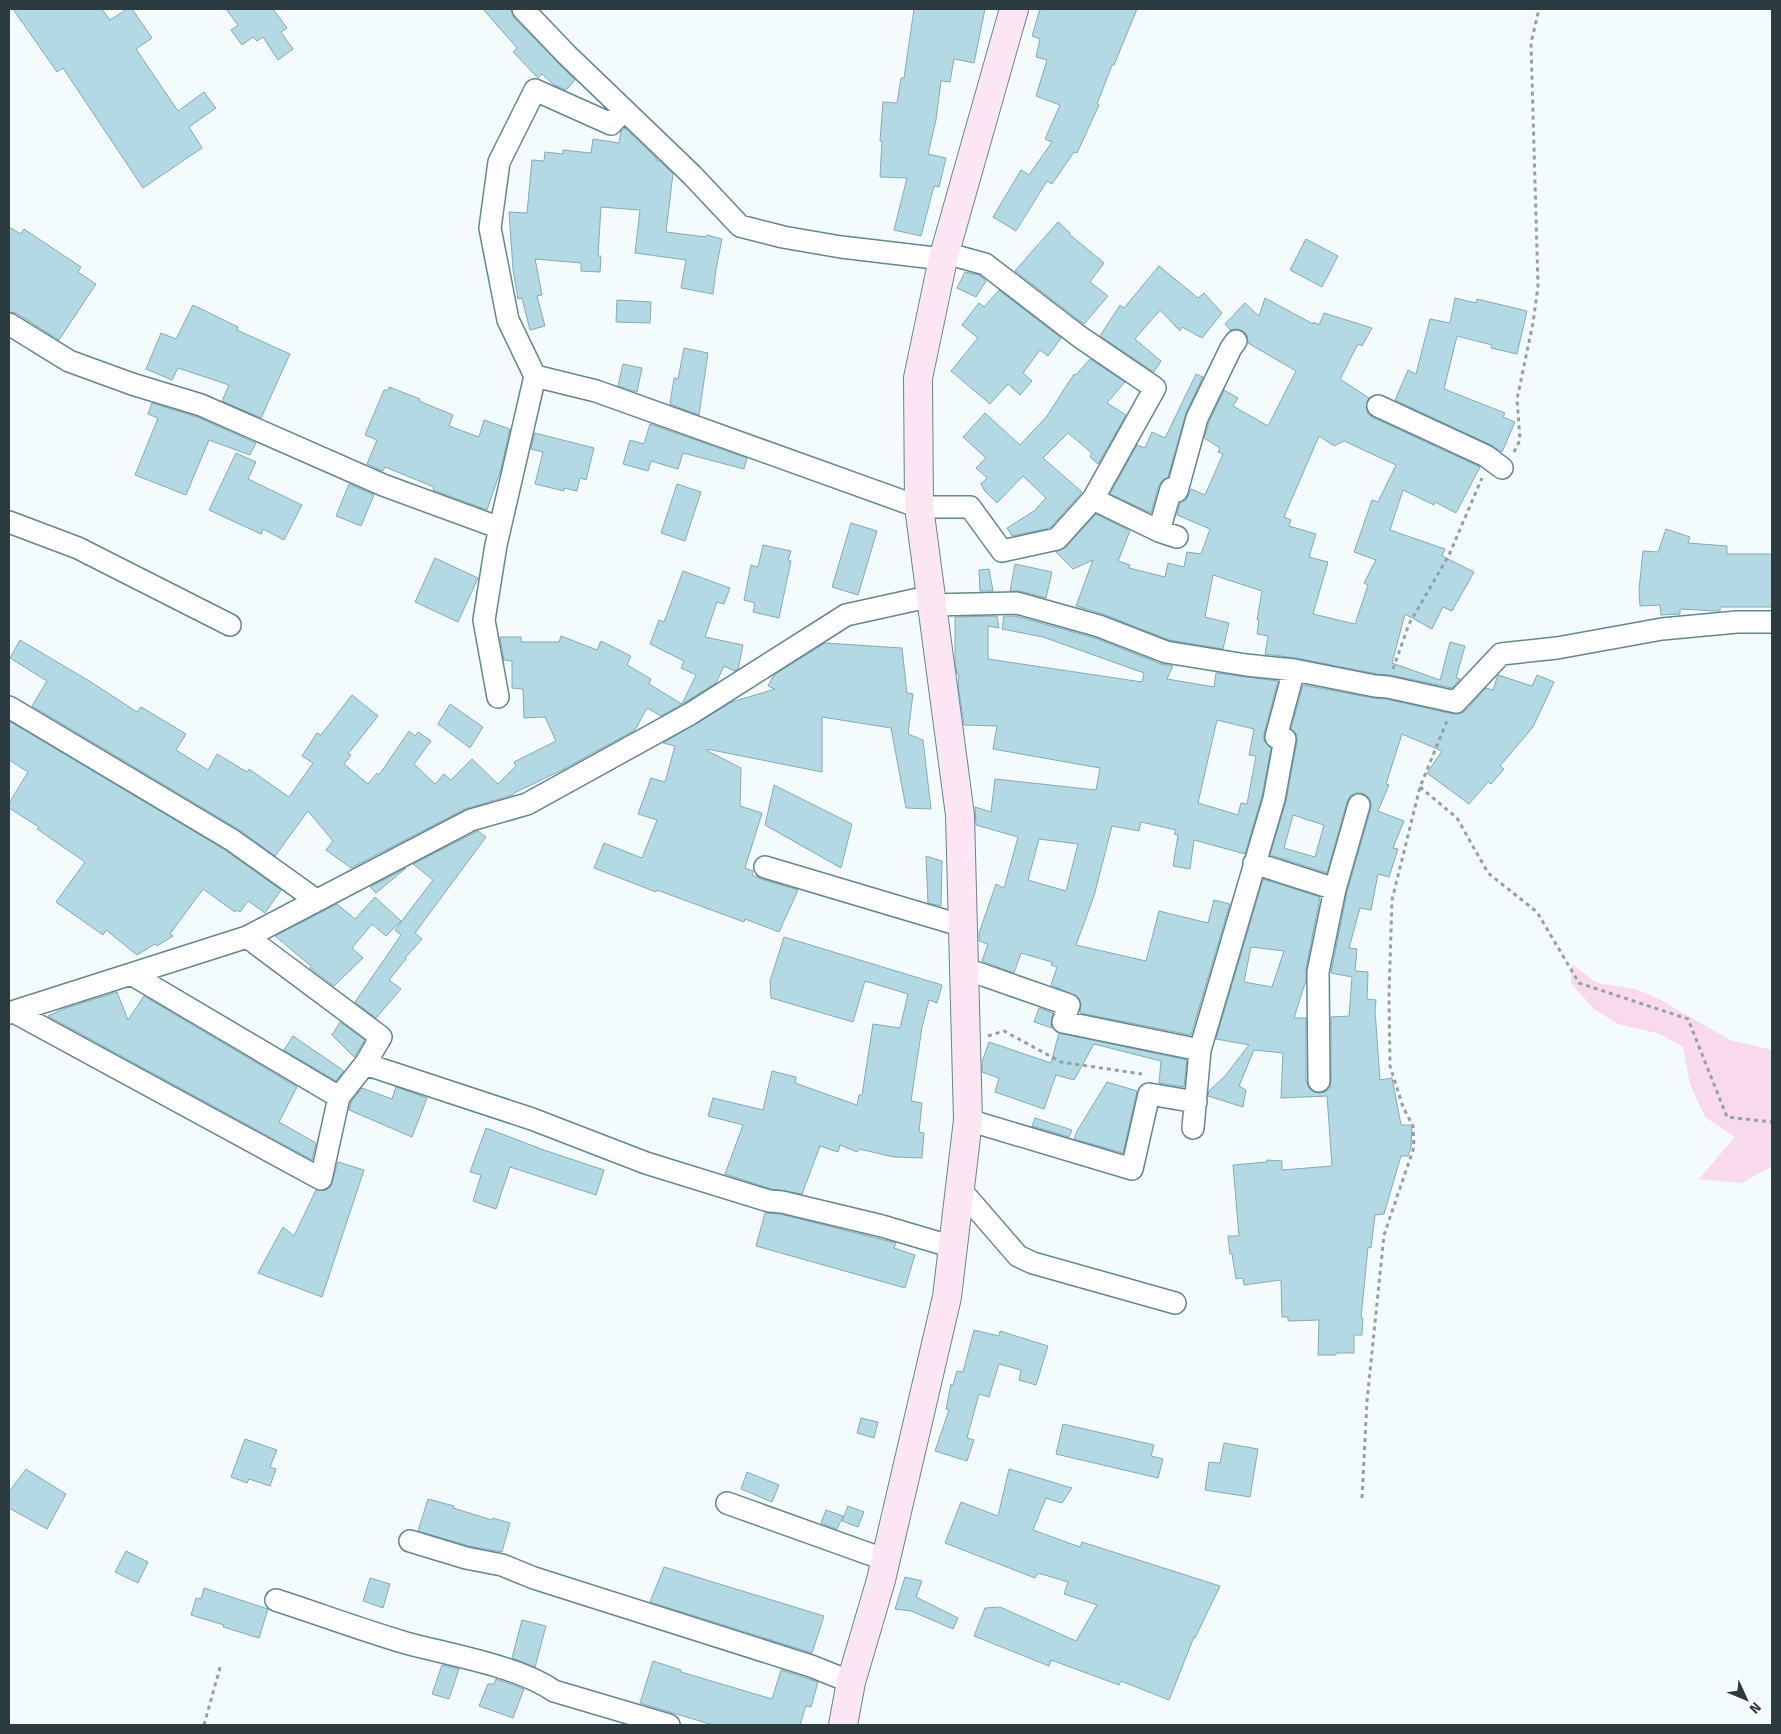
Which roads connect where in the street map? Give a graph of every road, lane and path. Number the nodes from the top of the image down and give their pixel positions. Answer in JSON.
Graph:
{"nodes":[{"id":1,"x":523,"y":9,"type":"edge"},
{"id":2,"x":1014,"y":9,"type":"edge"},
{"id":3,"x":1539,"y":9,"type":"edge"},
{"id":4,"x":624,"y":110,"type":"junction"},
{"id":5,"x":944,"y":256,"type":"junction"},
{"id":6,"x":9,"y":324,"type":"edge"},
{"id":7,"x":1236,"y":341,"type":"dead end"},
{"id":8,"x":535,"y":376,"type":"junction"},
{"id":9,"x":1378,"y":406,"type":"dead end"},
{"id":10,"x":1502,"y":468,"type":"junction"},
{"id":11,"x":1093,"y":498,"type":"junction"},
{"id":12,"x":919,"y":507,"type":"junction"},
{"id":13,"x":9,"y":522,"type":"edge"},
{"id":14,"x":500,"y":528,"type":"junction"},
{"id":15,"x":933,"y":600,"type":"junction"},
{"id":16,"x":1772,"y":622,"type":"edge"},
{"id":17,"x":230,"y":625,"type":"dead end"},
{"id":18,"x":1294,"y":670,"type":"junction"},
{"id":19,"x":1388,"y":687,"type":"junction"},
{"id":20,"x":498,"y":697,"type":"dead end"},
{"id":21,"x":1456,"y":702,"type":"junction"},
{"id":22,"x":9,"y":706,"type":"edge"},
{"id":23,"x":1420,"y":787,"type":"junction"},
{"id":24,"x":1359,"y":804,"type":"dead end"},
{"id":25,"x":1254,"y":863,"type":"junction"},
{"id":26,"x":765,"y":867,"type":"dead end"},
{"id":27,"x":1335,"y":889,"type":"junction"},
{"id":28,"x":316,"y":900,"type":"junction"},
{"id":29,"x":963,"y":926,"type":"junction"},
{"id":30,"x":247,"y":937,"type":"junction"},
{"id":31,"x":963,"y":968,"type":"junction"},
{"id":32,"x":131,"y":974,"type":"junction"},
{"id":33,"x":12,"y":1012,"type":"edge"},
{"id":34,"x":966,"y":1043,"type":"junction"},
{"id":35,"x":1200,"y":1050,"type":"junction"},
{"id":36,"x":365,"y":1064,"type":"junction"},
{"id":37,"x":1150,"y":1076,"type":"dead end"},
{"id":38,"x":1319,"y":1081,"type":"dead end"},
{"id":39,"x":339,"y":1097,"type":"junction"},
{"id":40,"x":1196,"y":1102,"type":"junction"},
{"id":41,"x":968,"y":1120,"type":"junction"},
{"id":42,"x":1772,"y":1122,"type":"edge"},
{"id":43,"x":1193,"y":1128,"type":"dead end"},
{"id":44,"x":966,"y":1196,"type":"dead end"},
{"id":45,"x":953,"y":1247,"type":"junction"},
{"id":46,"x":1175,"y":1303,"type":"dead end"},
{"id":47,"x":1362,"y":1498,"type":"dead end"},
{"id":48,"x":728,"y":1503,"type":"dead end"},
{"id":49,"x":410,"y":1541,"type":"dead end"},
{"id":50,"x":886,"y":1560,"type":"junction"},
{"id":51,"x":276,"y":1600,"type":"dead end"},
{"id":52,"x":221,"y":1664,"type":"dead end"},
{"id":53,"x":851,"y":1682,"type":"junction"},
{"id":54,"x":204,"y":1725,"type":"edge"},
{"id":55,"x":670,"y":1725,"type":"edge"},
{"id":56,"x":843,"y":1725,"type":"edge"}],
"edges":[{"from":1,"to":4,"type":"street"},
{"from":2,"to":5,"type":"main road"},
{"from":3,"to":10,"type":"path"},
{"from":4,"to":5,"type":"street"},
{"from":4,"to":8,"type":"street"},
{"from":5,"to":11,"type":"street"},
{"from":5,"to":12,"type":"main road"},
{"from":6,"to":14,"type":"street"},
{"from":7,"to":11,"type":"street"},
{"from":8,"to":12,"type":"street"},
{"from":8,"to":14,"type":"street"},
{"from":9,"to":10,"type":"street"},
{"from":10,"to":19,"type":"path"},
{"from":11,"to":12,"type":"street"},
{"from":12,"to":15,"type":"main road"},
{"from":13,"to":17,"type":"street"},
{"from":14,"to":20,"type":"street"},
{"from":15,"to":18,"type":"street"},
{"from":15,"to":28,"type":"street"},
{"from":15,"to":29,"type":"main road"},
{"from":16,"to":21,"type":"street"},
{"from":18,"to":19,"type":"street"},
{"from":18,"to":25,"type":"street"},
{"from":19,"to":21,"type":"street"},
{"from":21,"to":23,"type":"path"},
{"from":22,"to":28,"type":"street"},
{"from":23,"to":42,"type":"path"},
{"from":23,"to":47,"type":"path"},
{"from":24,"to":27,"type":"street"},
{"from":25,"to":27,"type":"street"},
{"from":25,"to":35,"type":"street"},
{"from":26,"to":29,"type":"street"},
{"from":27,"to":38,"type":"street"},
{"from":28,"to":30,"type":"street"},
{"from":29,"to":31,"type":"main road"},
{"from":30,"to":32,"type":"street"},
{"from":30,"to":36,"type":"street"},
{"from":31,"to":34,"type":"main road"},
{"from":31,"to":35,"type":"street"},
{"from":32,"to":33,"type":"street"},
{"from":32,"to":39,"type":"street"},
{"from":33,"to":39,"type":"street"},
{"from":34,"to":37,"type":"path"},
{"from":34,"to":41,"type":"main road"},
{"from":35,"to":40,"type":"street"},
{"from":36,"to":39,"type":"street"},
{"from":36,"to":45,"type":"street"},
{"from":40,"to":41,"type":"street"},
{"from":40,"to":43,"type":"street"},
{"from":41,"to":45,"type":"main road"},
{"from":44,"to":46,"type":"street"},
{"from":45,"to":50,"type":"main road"},
{"from":48,"to":50,"type":"street"},
{"from":49,"to":53,"type":"street"},
{"from":50,"to":53,"type":"main road"},
{"from":51,"to":55,"type":"street"},
{"from":52,"to":54,"type":"path"},
{"from":53,"to":56,"type":"main road"}]}
